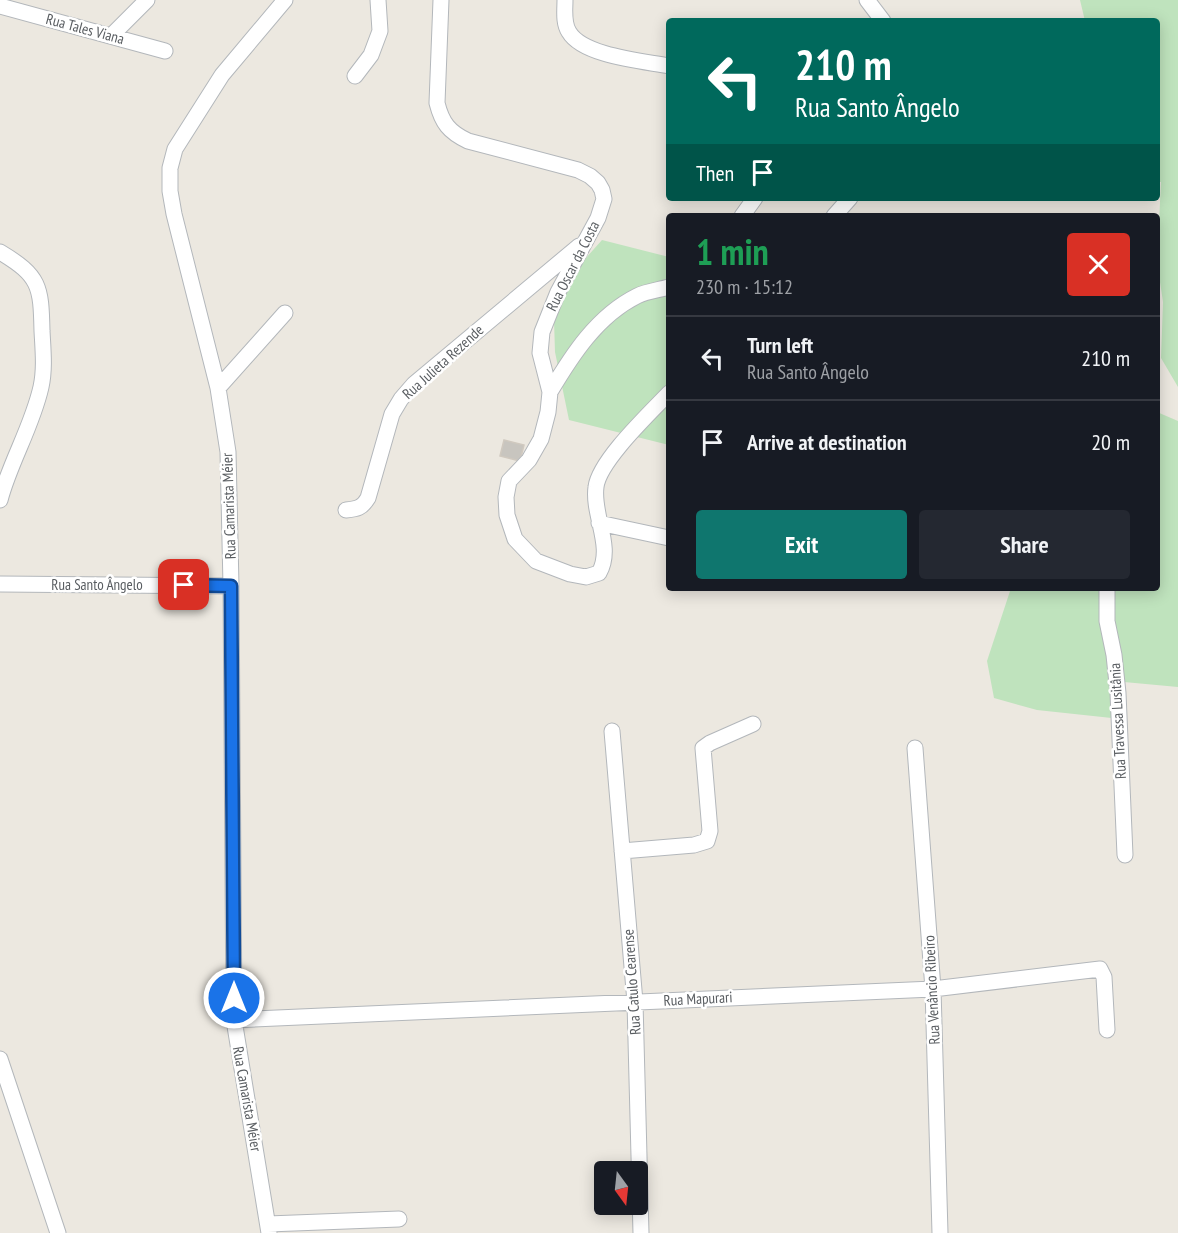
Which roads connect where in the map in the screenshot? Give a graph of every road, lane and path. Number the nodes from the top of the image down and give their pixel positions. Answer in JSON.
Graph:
{"nodes":[{"id":1,"x":147,"y":0,"type":"edge"},
{"id":2,"x":285,"y":0,"type":"edge"},
{"id":3,"x":378,"y":0,"type":"edge"},
{"id":4,"x":441,"y":0,"type":"edge"},
{"id":5,"x":565,"y":0,"type":"edge"},
{"id":6,"x":867,"y":0,"type":"edge"},
{"id":7,"x":3,"y":9,"type":"edge"},
{"id":8,"x":881,"y":18,"type":"edge"},
{"id":9,"x":111,"y":36,"type":"junction"},
{"id":10,"x":165,"y":51,"type":"dead end"},
{"id":11,"x":666,"y":65,"type":"edge"},
{"id":12,"x":355,"y":76,"type":"dead end"},
{"id":13,"x":847,"y":201,"type":"edge"},
{"id":14,"x":837,"y":213,"type":"edge"},
{"id":15,"x":586,"y":240,"type":"junction"},
{"id":16,"x":0,"y":252,"type":"edge"},
{"id":17,"x":666,"y":288,"type":"edge"},
{"id":18,"x":285,"y":313,"type":"dead end"},
{"id":19,"x":218,"y":388,"type":"junction"},
{"id":20,"x":550,"y":392,"type":"junction"},
{"id":21,"x":666,"y":396,"type":"edge"},
{"id":22,"x":0,"y":501,"type":"edge"},
{"id":23,"x":346,"y":510,"type":"dead end"},
{"id":24,"x":599,"y":523,"type":"junction"},
{"id":25,"x":666,"y":537,"type":"edge"},
{"id":26,"x":0,"y":584,"type":"edge"},
{"id":27,"x":231,"y":586,"type":"junction"},
{"id":28,"x":1107,"y":591,"type":"edge"},
{"id":29,"x":753,"y":724,"type":"dead end"},
{"id":30,"x":612,"y":731,"type":"dead end"},
{"id":31,"x":915,"y":748,"type":"dead end"},
{"id":32,"x":622,"y":851,"type":"junction"},
{"id":33,"x":1125,"y":855,"type":"dead end"},
{"id":34,"x":933,"y":989,"type":"junction"},
{"id":35,"x":635,"y":1002,"type":"junction"},
{"id":36,"x":234,"y":1020,"type":"junction"},
{"id":37,"x":1107,"y":1030,"type":"dead end"},
{"id":38,"x":0,"y":1059,"type":"edge"},
{"id":39,"x":399,"y":1219,"type":"dead end"},
{"id":40,"x":268,"y":1229,"type":"edge"},
{"id":41,"x":58,"y":1233,"type":"edge"},
{"id":42,"x":641,"y":1233,"type":"edge"},
{"id":43,"x":940,"y":1233,"type":"edge"}],
"edges":[{"from":1,"to":9,"type":"street"},
{"from":2,"to":19,"type":"street","name":"Rua Camarista Méier"},
{"from":3,"to":12,"type":"street"},
{"from":4,"to":15,"type":"street","name":"Rua Oscar da Costa"},
{"from":5,"to":11,"type":"street"},
{"from":6,"to":8,"type":"street"},
{"from":7,"to":9,"type":"street","name":"Rua Tales Viana"},
{"from":9,"to":10,"type":"street","name":"Rua Tales Viana"},
{"from":13,"to":14,"type":"street"},
{"from":15,"to":20,"type":"street","name":"Rua Oscar da Costa"},
{"from":15,"to":23,"type":"street","name":"Rua Julieta Rezende"},
{"from":16,"to":22,"type":"street"},
{"from":17,"to":20,"type":"street"},
{"from":18,"to":19,"type":"street"},
{"from":19,"to":27,"type":"street","name":"Rua Camarista Méier"},
{"from":20,"to":24,"type":"street","name":"Rua Oscar da Costa"},
{"from":21,"to":24,"type":"street","name":"Rua Oscar da Costa"},
{"from":24,"to":25,"type":"street"},
{"from":26,"to":27,"type":"street","name":"Rua Santo Ângelo"},
{"from":27,"to":36,"type":"street","name":"Rua Camarista Méier"},
{"from":28,"to":33,"type":"street","name":"Rua Travessa Lusitânia"},
{"from":29,"to":32,"type":"street"},
{"from":30,"to":32,"type":"street","name":"Rua Catulo Cearense"},
{"from":31,"to":34,"type":"street","name":"Rua Venâncio Ribeiro"},
{"from":32,"to":35,"type":"street","name":"Rua Catulo Cearense"},
{"from":34,"to":35,"type":"street","name":"Rua Mapurari"},
{"from":34,"to":37,"type":"street","name":"Rua Mapurari"},
{"from":34,"to":43,"type":"street","name":"Rua Venâncio Ribeiro"},
{"from":35,"to":36,"type":"street","name":"Rua Mapurari"},
{"from":35,"to":42,"type":"street","name":"Rua Catulo Cearense"},
{"from":36,"to":40,"type":"street","name":"Rua Camarista Méier"},
{"from":38,"to":41,"type":"street"},
{"from":39,"to":40,"type":"street"}]}
